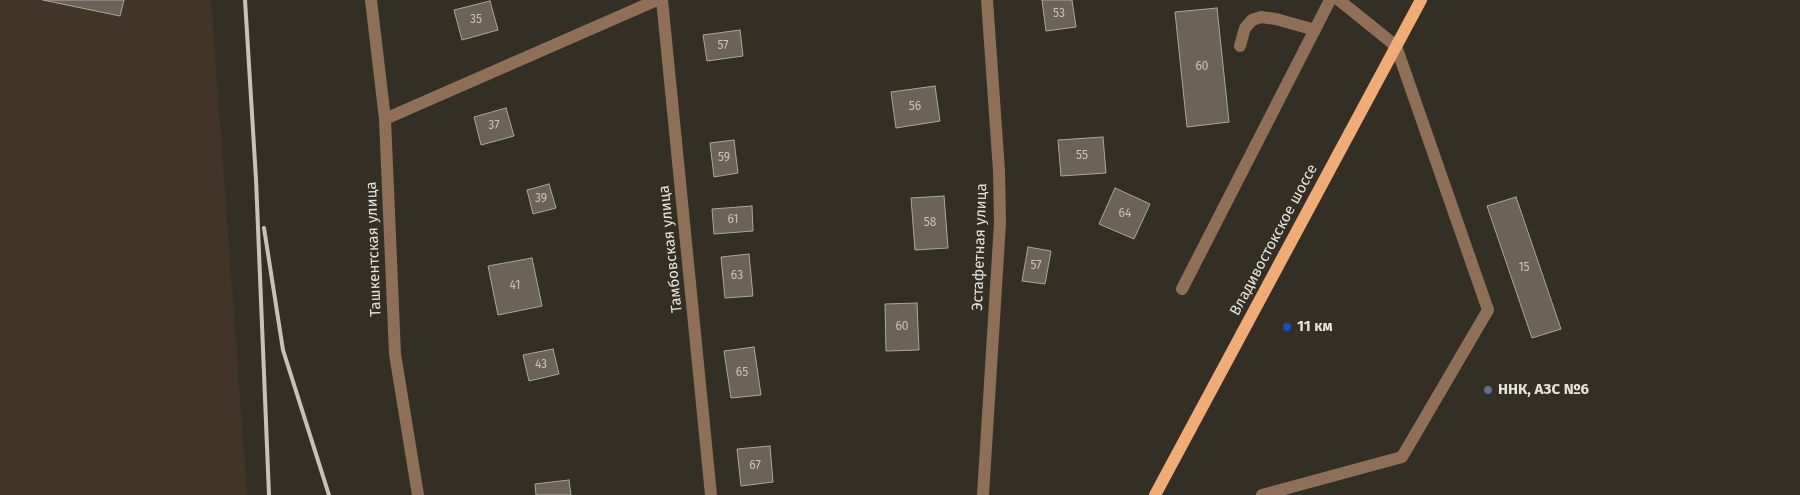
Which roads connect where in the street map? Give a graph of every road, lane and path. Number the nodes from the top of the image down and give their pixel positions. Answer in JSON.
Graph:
{"nodes":[{"id":1,"x":371,"y":0,"type":"edge"},
{"id":2,"x":657,"y":0,"type":"edge"},
{"id":3,"x":662,"y":0,"type":"edge"},
{"id":4,"x":987,"y":0,"type":"edge"},
{"id":5,"x":1330,"y":0,"type":"edge"},
{"id":6,"x":1339,"y":0,"type":"edge"},
{"id":7,"x":1421,"y":0,"type":"edge"},
{"id":8,"x":1315,"y":30,"type":"junction"},
{"id":9,"x":1240,"y":46,"type":"dead end"},
{"id":10,"x":1396,"y":46,"type":"junction"},
{"id":11,"x":385,"y":119,"type":"junction"},
{"id":12,"x":1182,"y":289,"type":"dead end"},
{"id":13,"x":418,"y":495,"type":"edge"},
{"id":14,"x":711,"y":495,"type":"edge"},
{"id":15,"x":983,"y":495,"type":"edge"},
{"id":16,"x":1155,"y":495,"type":"edge"},
{"id":17,"x":1262,"y":495,"type":"edge"}],
"edges":[{"from":1,"to":11,"type":"street","name":"Ташкентская улица"},
{"from":2,"to":11,"type":"street"},
{"from":3,"to":14,"type":"street","name":"Тамбовская улица"},
{"from":4,"to":15,"type":"street","name":"Эстафетная улица"},
{"from":5,"to":8,"type":"street"},
{"from":6,"to":10,"type":"street"},
{"from":7,"to":10,"type":"main road","name":"Владивостокское шоссе"},
{"from":8,"to":9,"type":"street"},
{"from":8,"to":12,"type":"street"},
{"from":10,"to":16,"type":"main road","name":"Владивостокское шоссе"},
{"from":10,"to":17,"type":"street"},
{"from":11,"to":13,"type":"street","name":"Ташкентская улица"}]}
